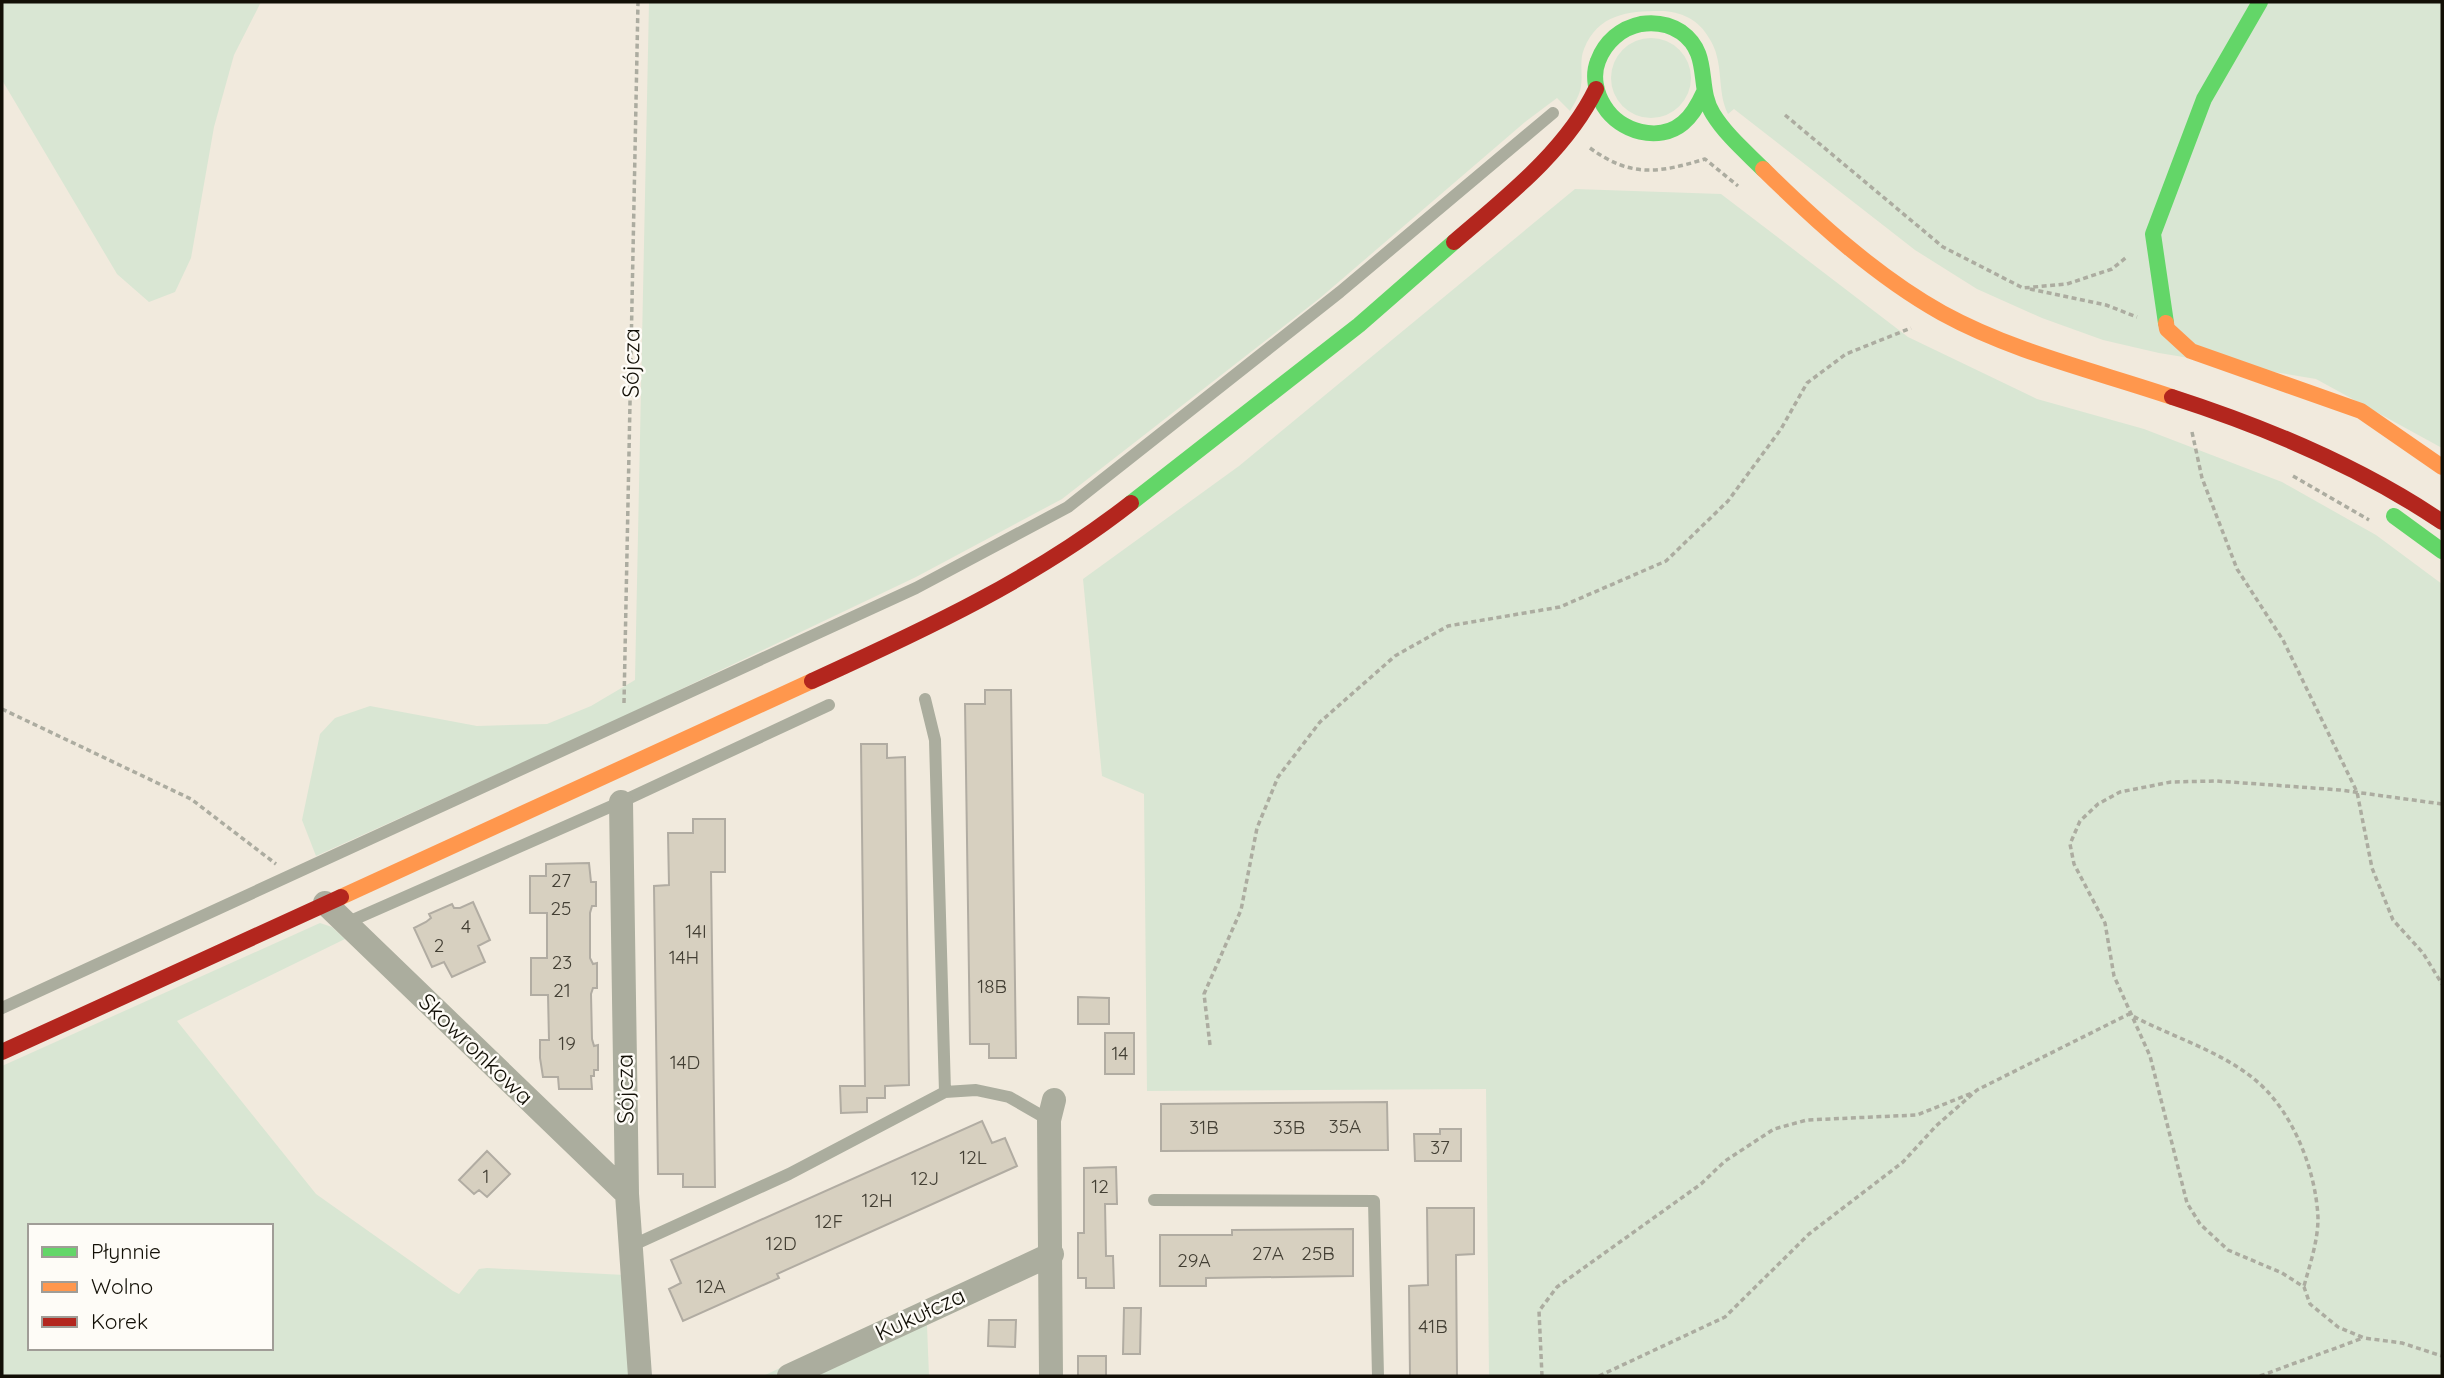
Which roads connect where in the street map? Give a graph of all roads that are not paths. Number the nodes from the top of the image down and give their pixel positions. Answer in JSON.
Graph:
{"nodes":[{"id":1,"x":2260,"y":2,"type":"edge"},
{"id":2,"x":1596,"y":89,"type":"junction"},
{"id":3,"x":1704,"y":92,"type":"junction"},
{"id":4,"x":1553,"y":113,"type":"dead end"},
{"id":5,"x":1669,"y":130,"type":"junction"},
{"id":6,"x":1689,"y":134,"type":"dead end"},
{"id":7,"x":1586,"y":145,"type":"road end"},
{"id":8,"x":1724,"y":154,"type":"dead end"},
{"id":9,"x":1782,"y":189,"type":"junction"},
{"id":10,"x":1514,"y":190,"type":"junction"},
{"id":11,"x":2288,"y":442,"type":"junction"},
{"id":12,"x":2442,"y":467,"type":"edge"},
{"id":13,"x":2442,"y":522,"type":"edge"},
{"id":14,"x":2442,"y":551,"type":"edge"},
{"id":15,"x":925,"y":699,"type":"dead end"},
{"id":16,"x":829,"y":705,"type":"dead end"},
{"id":17,"x":621,"y":802,"type":"junction"},
{"id":18,"x":325,"y":904,"type":"junction"},
{"id":19,"x":346,"y":923,"type":"junction"},
{"id":20,"x":2,"y":1008,"type":"edge"},
{"id":21,"x":2,"y":1052,"type":"edge"},
{"id":22,"x":945,"y":1092,"type":"junction"},
{"id":23,"x":1051,"y":1110,"type":"joint"},
{"id":24,"x":627,"y":1194,"type":"junction"},
{"id":25,"x":1154,"y":1200,"type":"dead end"},
{"id":26,"x":631,"y":1246,"type":"junction"},
{"id":27,"x":1052,"y":1254,"type":"junction"},
{"id":28,"x":640,"y":1376,"type":"edge"},
{"id":29,"x":789,"y":1376,"type":"edge"},
{"id":30,"x":1051,"y":1376,"type":"edge"},
{"id":31,"x":1378,"y":1376,"type":"edge"}],
"edges":[{"from":1,"to":12,"type":"main road"},
{"from":2,"to":3,"type":"main road"},
{"from":2,"to":5,"type":"main road"},
{"from":2,"to":10,"type":"main road"},
{"from":3,"to":5,"type":"main road"},
{"from":3,"to":9,"type":"main road"},
{"from":4,"to":20,"type":"lane"},
{"from":5,"to":6,"type":"main road"},
{"from":7,"to":10,"type":"main road"},
{"from":8,"to":9,"type":"main road"},
{"from":9,"to":11,"type":"main road"},
{"from":10,"to":18,"type":"main road"},
{"from":11,"to":13,"type":"main road"},
{"from":11,"to":14,"type":"main road"},
{"from":15,"to":22,"type":"lane"},
{"from":16,"to":17,"type":"lane"},
{"from":17,"to":19,"type":"lane"},
{"from":17,"to":24,"type":"street","name":"Sójcza"},
{"from":18,"to":19,"type":"street","name":"Skowronkowa"},
{"from":18,"to":21,"type":"main road"},
{"from":19,"to":24,"type":"street","name":"Skowronkowa"},
{"from":22,"to":23,"type":"lane"},
{"from":22,"to":26,"type":"lane"},
{"from":23,"to":27,"type":"street"},
{"from":24,"to":26,"type":"street","name":"Sójcza"},
{"from":25,"to":31,"type":"lane"},
{"from":26,"to":28,"type":"street","name":"Sójcza"},
{"from":27,"to":29,"type":"street","name":"Kukułcza"},
{"from":27,"to":30,"type":"street"}]}
